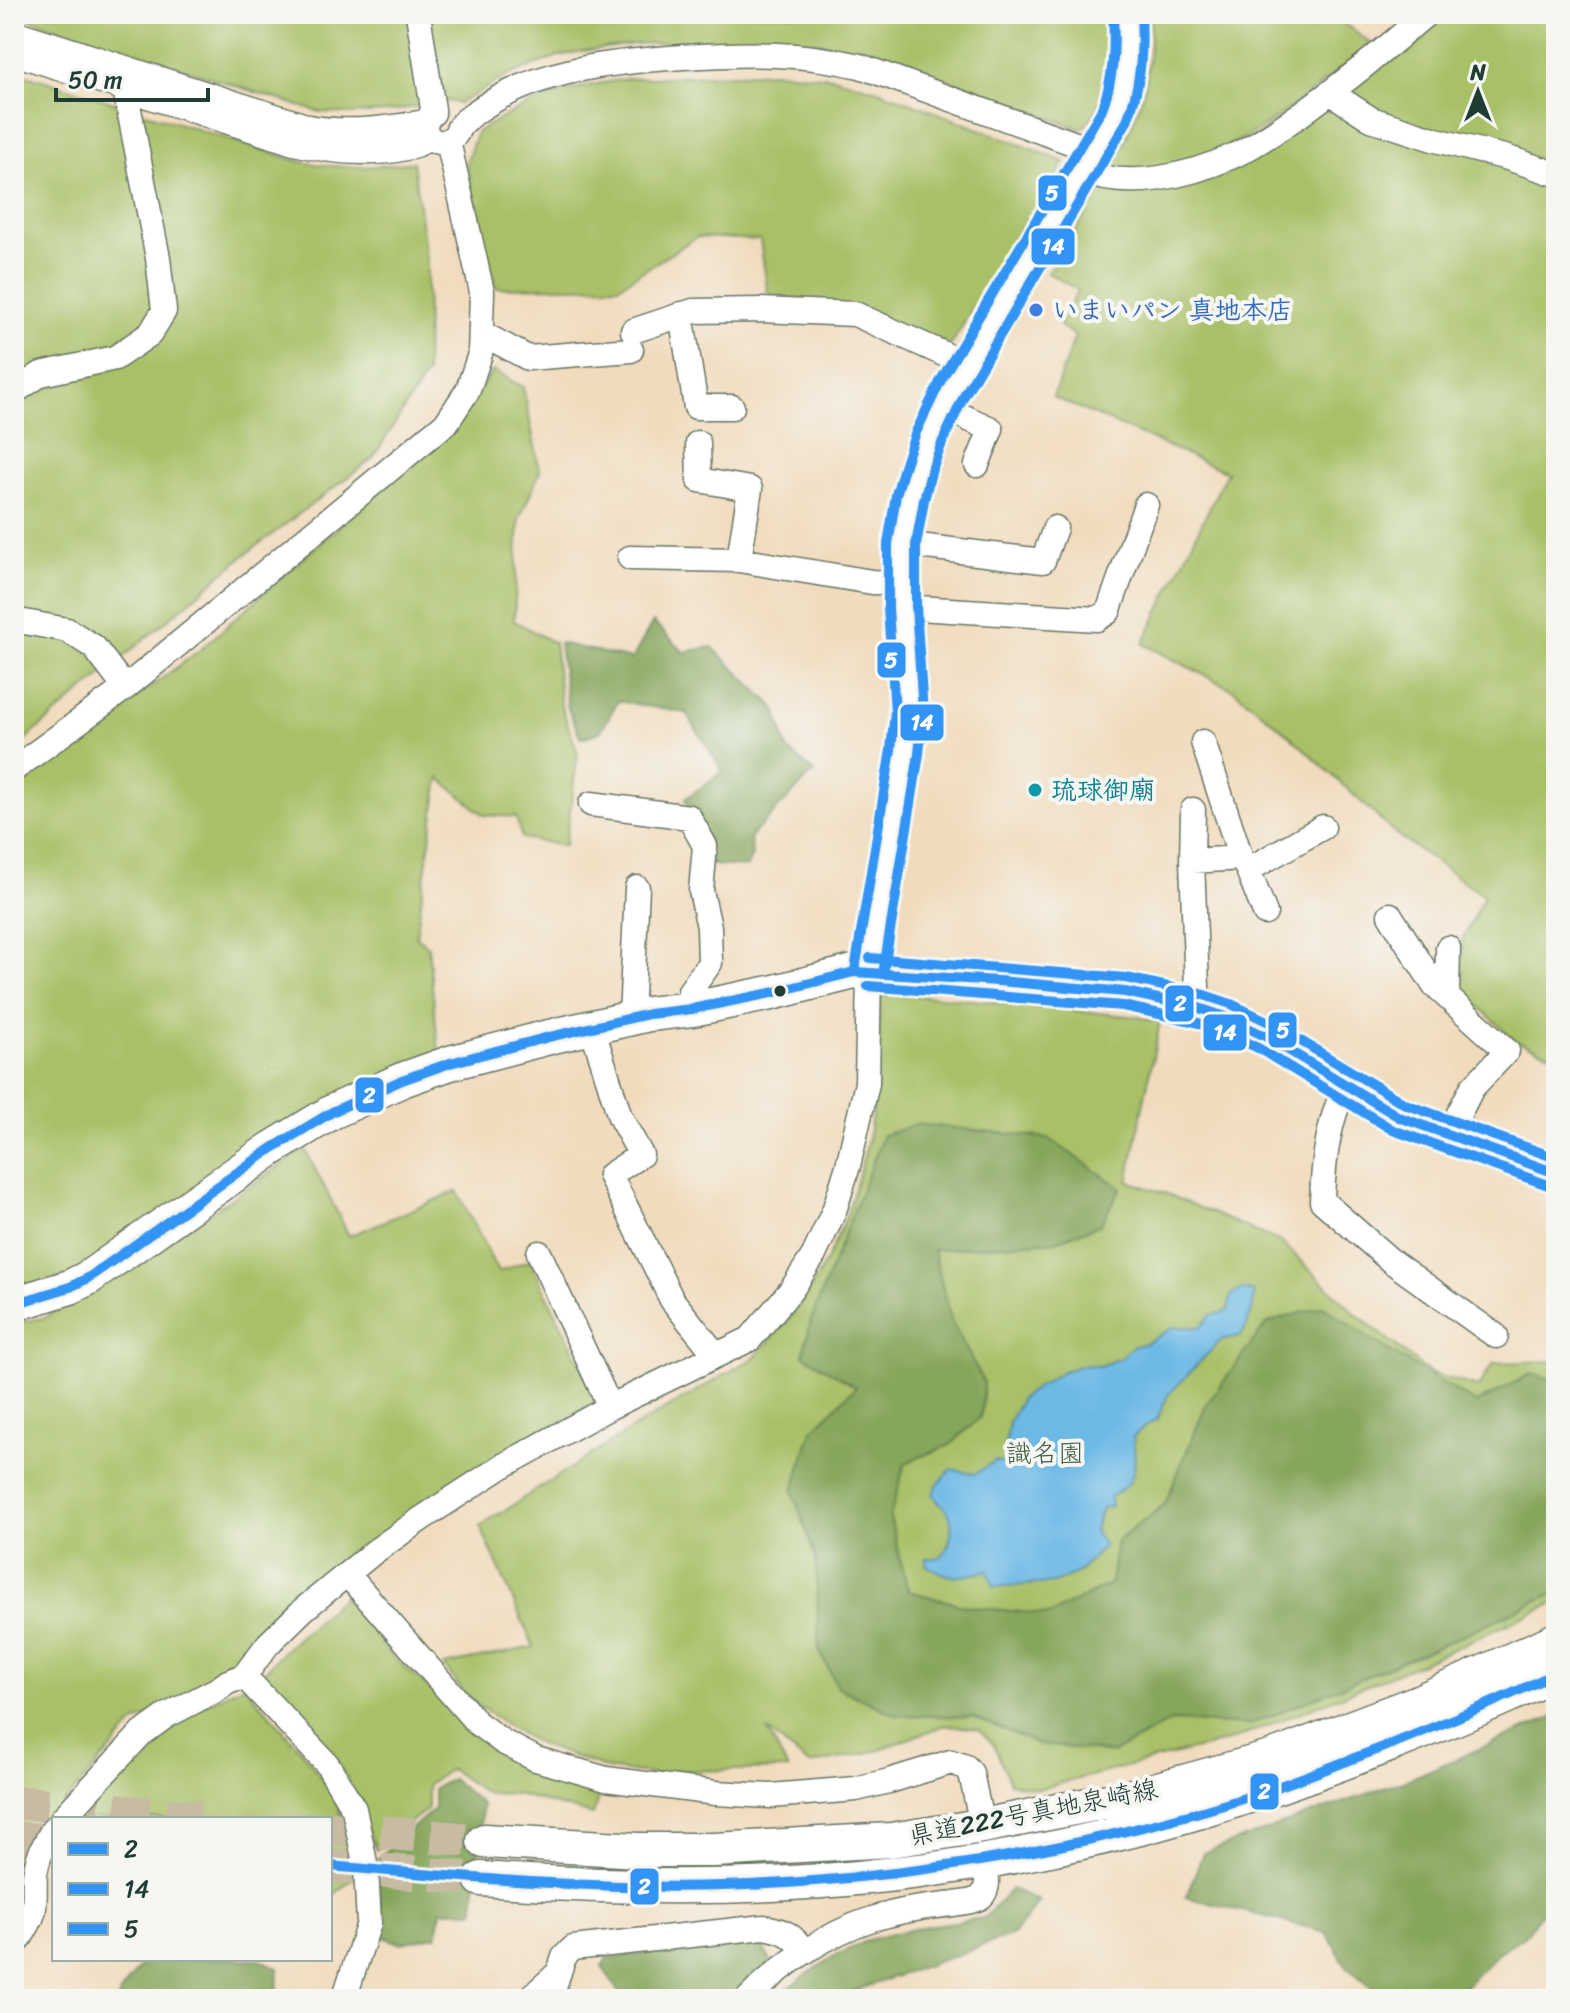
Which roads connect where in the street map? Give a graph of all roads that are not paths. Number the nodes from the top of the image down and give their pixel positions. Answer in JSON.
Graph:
{"nodes":[{"id":1,"x":418,"y":14,"type":"edge"},
{"id":2,"x":1127,"y":14,"type":"edge"},
{"id":3,"x":1426,"y":14,"type":"edge"},
{"id":4,"x":14,"y":32,"type":"edge"},
{"id":5,"x":14,"y":53,"type":"edge"},
{"id":6,"x":125,"y":89,"type":"junction"},
{"id":7,"x":1331,"y":93,"type":"junction"},
{"id":8,"x":434,"y":133,"type":"junction"},
{"id":9,"x":1089,"y":162,"type":"junction"},
{"id":10,"x":1556,"y":174,"type":"edge"},
{"id":11,"x":681,"y":314,"type":"junction"},
{"id":12,"x":481,"y":333,"type":"junction"},
{"id":13,"x":966,"y":364,"type":"junction"},
{"id":14,"x":14,"y":392,"type":"edge"},
{"id":15,"x":732,"y":407,"type":"dead end"},
{"id":16,"x":942,"y":407,"type":"junction"},
{"id":17,"x":698,"y":443,"type":"dead end"},
{"id":18,"x":977,"y":465,"type":"dead end"},
{"id":19,"x":1146,"y":505,"type":"dead end"},
{"id":20,"x":1055,"y":528,"type":"dead end"},
{"id":21,"x":902,"y":544,"type":"junction"},
{"id":22,"x":630,"y":558,"type":"dead end"},
{"id":23,"x":739,"y":560,"type":"junction"},
{"id":24,"x":902,"y":595,"type":"junction"},
{"id":25,"x":14,"y":620,"type":"edge"},
{"id":26,"x":125,"y":688,"type":"junction"},
{"id":27,"x":1203,"y":742,"type":"dead end"},
{"id":28,"x":14,"y":769,"type":"edge"},
{"id":29,"x":591,"y":804,"type":"dead end"},
{"id":30,"x":1193,"y":810,"type":"dead end"},
{"id":31,"x":1323,"y":827,"type":"dead end"},
{"id":32,"x":1192,"y":861,"type":"junction"},
{"id":33,"x":1244,"y":864,"type":"junction"},
{"id":34,"x":637,"y":888,"type":"dead end"},
{"id":35,"x":1265,"y":913,"type":"dead end"},
{"id":36,"x":1390,"y":915,"type":"dead end"},
{"id":37,"x":1448,"y":948,"type":"dead end"},
{"id":38,"x":869,"y":972,"type":"junction"},
{"id":39,"x":1447,"y":997,"type":"junction"},
{"id":40,"x":1196,"y":1007,"type":"junction"},
{"id":41,"x":692,"y":1009,"type":"junction"},
{"id":42,"x":631,"y":1018,"type":"junction"},
{"id":43,"x":592,"y":1027,"type":"junction"},
{"id":44,"x":1346,"y":1086,"type":"junction"},
{"id":45,"x":1448,"y":1135,"type":"junction"},
{"id":46,"x":1556,"y":1173,"type":"edge"},
{"id":47,"x":539,"y":1253,"type":"dead end"},
{"id":48,"x":14,"y":1304,"type":"edge"},
{"id":49,"x":1496,"y":1336,"type":"dead end"},
{"id":50,"x":716,"y":1355,"type":"junction"},
{"id":51,"x":610,"y":1407,"type":"junction"},
{"id":52,"x":347,"y":1574,"type":"junction"},
{"id":53,"x":1556,"y":1640,"type":"edge"},
{"id":54,"x":1556,"y":1673,"type":"edge"},
{"id":55,"x":244,"y":1676,"type":"junction"},
{"id":56,"x":64,"y":1817,"type":"edge"},
{"id":57,"x":982,"y":1826,"type":"junction"},
{"id":58,"x":52,"y":1831,"type":"edge"},
{"id":59,"x":484,"y":1841,"type":"tunnel mouth"},
{"id":60,"x":984,"y":1861,"type":"junction"},
{"id":61,"x":481,"y":1879,"type":"tunnel mouth"},
{"id":62,"x":14,"y":1947,"type":"edge"},
{"id":63,"x":805,"y":1952,"type":"junction"},
{"id":64,"x":557,"y":1974,"type":"junction"},
{"id":65,"x":344,"y":1999,"type":"edge"},
{"id":66,"x":529,"y":1999,"type":"edge"},
{"id":67,"x":550,"y":1999,"type":"edge"},
{"id":68,"x":748,"y":1999,"type":"edge"}],
"edges":[{"from":1,"to":8,"type":"street"},
{"from":2,"to":9,"type":"street"},
{"from":3,"to":7,"type":"street"},
{"from":4,"to":8,"type":"street"},
{"from":5,"to":6,"type":"street"},
{"from":6,"to":8,"type":"street"},
{"from":6,"to":14,"type":"street"},
{"from":7,"to":9,"type":"street"},
{"from":7,"to":10,"type":"street"},
{"from":8,"to":9,"type":"street"},
{"from":8,"to":12,"type":"street"},
{"from":9,"to":13,"type":"street"},
{"from":11,"to":12,"type":"street"},
{"from":11,"to":13,"type":"street"},
{"from":11,"to":15,"type":"street"},
{"from":12,"to":26,"type":"street"},
{"from":13,"to":16,"type":"street"},
{"from":16,"to":18,"type":"street"},
{"from":16,"to":21,"type":"street"},
{"from":17,"to":23,"type":"street"},
{"from":19,"to":24,"type":"street"},
{"from":20,"to":21,"type":"street"},
{"from":21,"to":24,"type":"street"},
{"from":22,"to":23,"type":"street"},
{"from":23,"to":24,"type":"street"},
{"from":24,"to":38,"type":"street"},
{"from":25,"to":26,"type":"street"},
{"from":26,"to":28,"type":"street"},
{"from":27,"to":33,"type":"street"},
{"from":29,"to":41,"type":"street"},
{"from":30,"to":32,"type":"street"},
{"from":31,"to":33,"type":"street"},
{"from":32,"to":33,"type":"street"},
{"from":32,"to":40,"type":"street"},
{"from":33,"to":35,"type":"street"},
{"from":34,"to":42,"type":"street"},
{"from":36,"to":39,"type":"street"},
{"from":37,"to":39,"type":"street"},
{"from":38,"to":40,"type":"main road"},
{"from":38,"to":41,"type":"main road"},
{"from":38,"to":50,"type":"street"},
{"from":39,"to":45,"type":"street"},
{"from":40,"to":44,"type":"main road"},
{"from":41,"to":42,"type":"main road"},
{"from":42,"to":43,"type":"main road"},
{"from":43,"to":48,"type":"main road"},
{"from":43,"to":50,"type":"street"},
{"from":44,"to":45,"type":"main road"},
{"from":44,"to":49,"type":"street"},
{"from":45,"to":46,"type":"main road"},
{"from":47,"to":51,"type":"street"},
{"from":50,"to":51,"type":"street"},
{"from":51,"to":52,"type":"street"},
{"from":52,"to":55,"type":"street"},
{"from":52,"to":57,"type":"street"},
{"from":53,"to":57,"type":"main road","name":"県道222号真地泉崎線"},
{"from":54,"to":60,"type":"main road","name":"県道222号真地泉崎線"},
{"from":55,"to":56,"type":"street"},
{"from":55,"to":65,"type":"street"},
{"from":57,"to":59,"type":"main road","name":"県道222号真地泉崎線"},
{"from":58,"to":62,"type":"street"},
{"from":60,"to":61,"type":"main road","name":"県道222号真地泉崎線"},
{"from":60,"to":63,"type":"street"},
{"from":63,"to":64,"type":"street"},
{"from":63,"to":68,"type":"street"},
{"from":64,"to":66,"type":"street"},
{"from":64,"to":67,"type":"street"}]}
